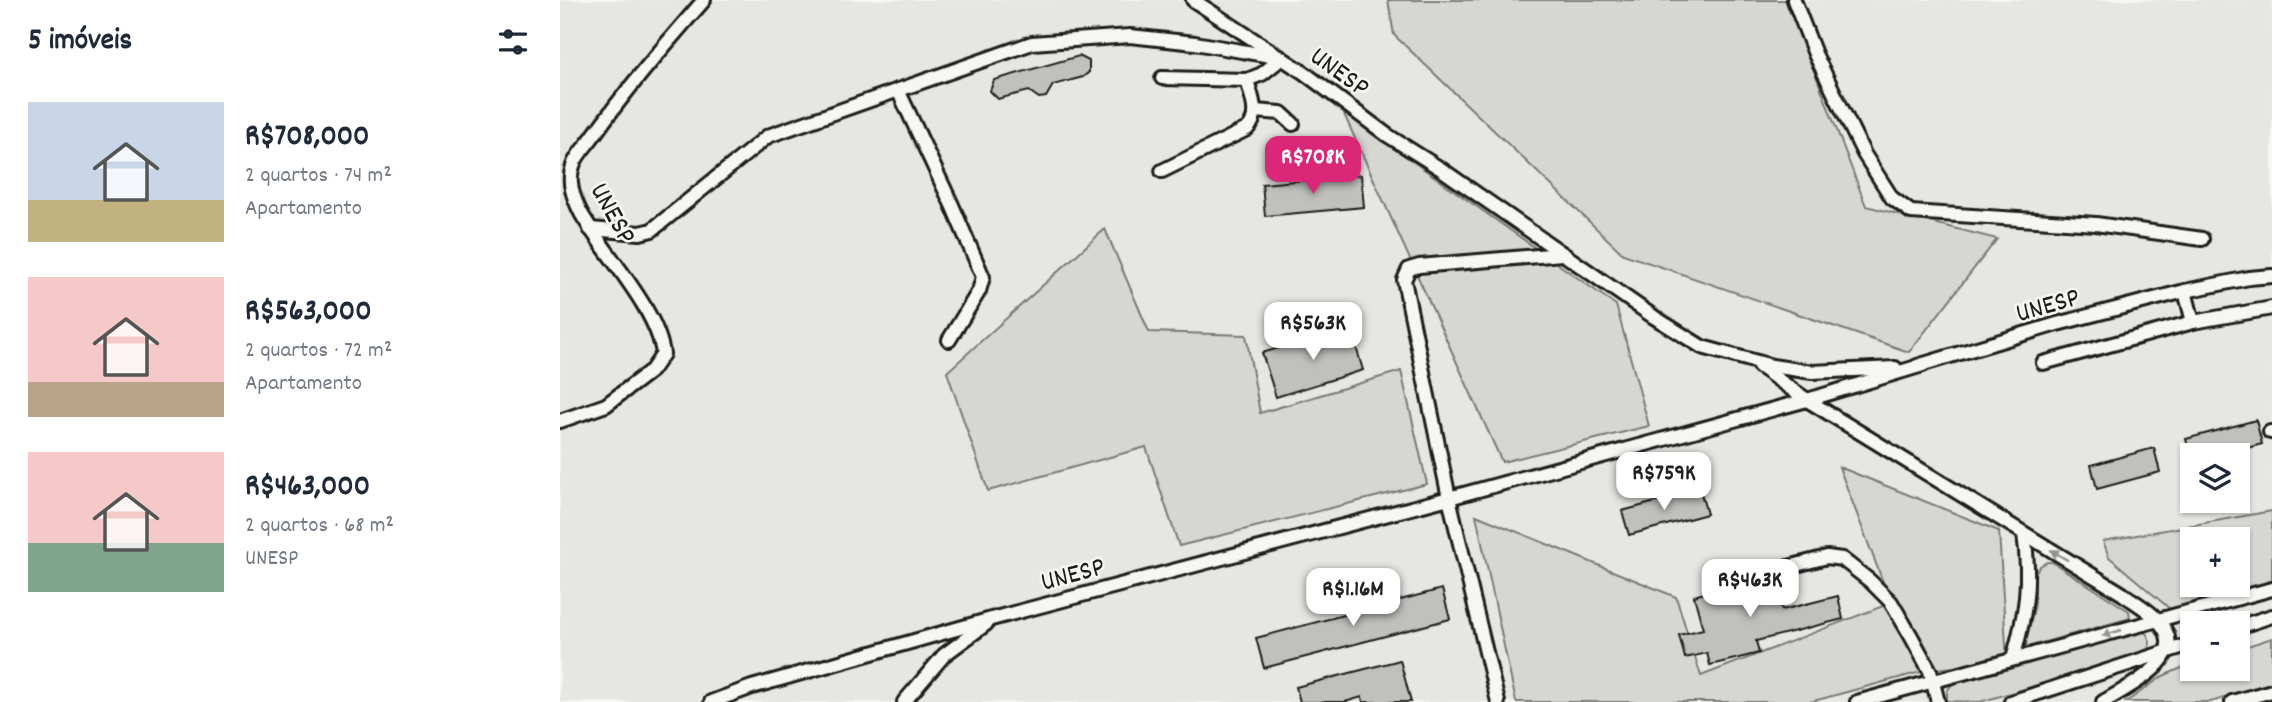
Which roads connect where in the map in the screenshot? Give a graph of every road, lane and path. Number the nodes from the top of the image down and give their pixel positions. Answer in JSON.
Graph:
{"nodes":[{"id":1,"x":704,"y":0,"type":"edge"},
{"id":2,"x":1193,"y":0,"type":"edge"},
{"id":3,"x":1794,"y":0,"type":"edge"},
{"id":4,"x":1282,"y":58,"type":"junction"},
{"id":5,"x":1162,"y":78,"type":"dead end"},
{"id":6,"x":1247,"y":80,"type":"junction"},
{"id":7,"x":898,"y":90,"type":"junction"},
{"id":8,"x":1255,"y":111,"type":"junction"},
{"id":9,"x":1293,"y":124,"type":"dead end"},
{"id":10,"x":1162,"y":171,"type":"dead end"},
{"id":11,"x":590,"y":229,"type":"junction"},
{"id":12,"x":2202,"y":239,"type":"dead end"},
{"id":13,"x":1562,"y":254,"type":"junction"},
{"id":14,"x":2272,"y":276,"type":"edge"},
{"id":15,"x":2185,"y":291,"type":"junction"},
{"id":16,"x":2272,"y":308,"type":"edge"},
{"id":17,"x":2193,"y":322,"type":"junction"},
{"id":18,"x":949,"y":340,"type":"dead end"},
{"id":19,"x":1750,"y":360,"type":"junction"},
{"id":20,"x":2043,"y":363,"type":"dead end"},
{"id":21,"x":1923,"y":365,"type":"junction"},
{"id":22,"x":1807,"y":400,"type":"junction"},
{"id":23,"x":560,"y":421,"type":"edge"},
{"id":24,"x":1449,"y":498,"type":"junction"},
{"id":25,"x":2024,"y":534,"type":"junction"},
{"id":26,"x":1777,"y":570,"type":"dead end"},
{"id":27,"x":2272,"y":589,"type":"edge"},
{"id":28,"x":2272,"y":616,"type":"edge"},
{"id":29,"x":995,"y":618,"type":"junction"},
{"id":30,"x":2157,"y":620,"type":"junction"},
{"id":31,"x":2250,"y":623,"type":"edge"},
{"id":32,"x":2180,"y":648,"type":"edge"},
{"id":33,"x":2167,"y":652,"type":"junction"},
{"id":34,"x":2013,"y":659,"type":"junction"},
{"id":35,"x":1934,"y":680,"type":"junction"},
{"id":36,"x":2272,"y":691,"type":"edge"},
{"id":37,"x":711,"y":702,"type":"edge"},
{"id":38,"x":904,"y":702,"type":"edge"},
{"id":39,"x":1498,"y":702,"type":"edge"},
{"id":40,"x":1857,"y":702,"type":"edge"},
{"id":41,"x":1938,"y":702,"type":"edge"},
{"id":42,"x":2011,"y":702,"type":"edge"},
{"id":43,"x":2103,"y":702,"type":"edge"},
{"id":44,"x":2232,"y":702,"type":"edge"}],
"edges":[{"from":1,"to":11,"type":"street","name":"UNESP"},
{"from":2,"to":4,"type":"street","name":"UNESP"},
{"from":3,"to":12,"type":"street"},
{"from":4,"to":6,"type":"street"},
{"from":4,"to":7,"type":"street"},
{"from":4,"to":13,"type":"street","name":"UNESP"},
{"from":5,"to":6,"type":"street"},
{"from":6,"to":8,"type":"street"},
{"from":7,"to":11,"type":"street"},
{"from":7,"to":18,"type":"street"},
{"from":8,"to":9,"type":"street"},
{"from":8,"to":10,"type":"street"},
{"from":11,"to":23,"type":"street","name":"UNESP"},
{"from":13,"to":19,"type":"street","name":"UNESP"},
{"from":13,"to":24,"type":"street"},
{"from":14,"to":15,"type":"street","name":"UNESP"},
{"from":15,"to":17,"type":"street"},
{"from":15,"to":21,"type":"street","name":"UNESP"},
{"from":16,"to":17,"type":"street","name":"UNESP"},
{"from":17,"to":20,"type":"street","name":"UNESP"},
{"from":19,"to":21,"type":"street","name":"UNESP"},
{"from":19,"to":22,"type":"street","name":"UNESP"},
{"from":21,"to":22,"type":"street","name":"UNESP"},
{"from":22,"to":24,"type":"street","name":"UNESP"},
{"from":22,"to":25,"type":"street","name":"UNESP"},
{"from":24,"to":29,"type":"street","name":"UNESP"},
{"from":24,"to":39,"type":"street"},
{"from":30,"to":25,"type":"street","name":"UNESP","one_way":true},
{"from":25,"to":34,"type":"street"},
{"from":26,"to":35,"type":"street"},
{"from":27,"to":30,"type":"street"},
{"from":28,"to":31,"type":"street"},
{"from":29,"to":37,"type":"street","name":"UNESP"},
{"from":29,"to":38,"type":"street"},
{"from":30,"to":33,"type":"street"},
{"from":30,"to":34,"type":"street","one_way":true},
{"from":32,"to":33,"type":"street"},
{"from":33,"to":42,"type":"street"},
{"from":33,"to":43,"type":"street"},
{"from":34,"to":35,"type":"street"},
{"from":35,"to":40,"type":"street"},
{"from":35,"to":41,"type":"street"},
{"from":36,"to":44,"type":"street"}]}
